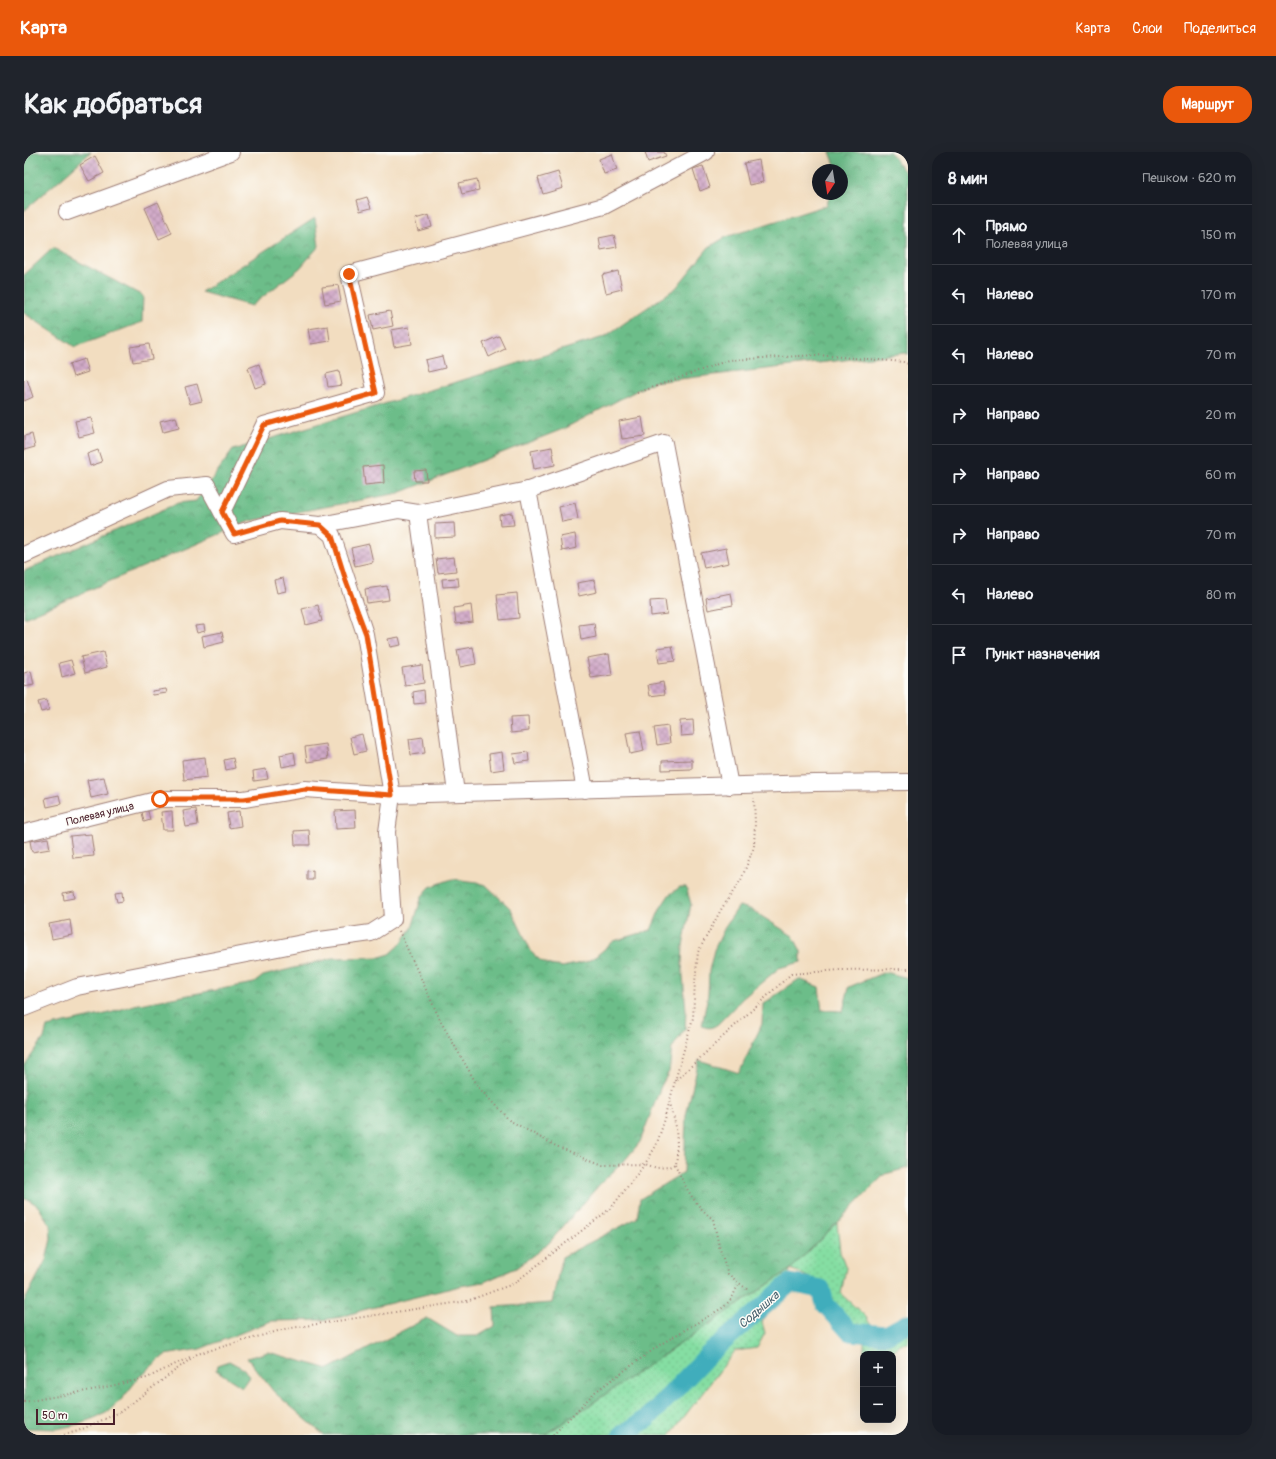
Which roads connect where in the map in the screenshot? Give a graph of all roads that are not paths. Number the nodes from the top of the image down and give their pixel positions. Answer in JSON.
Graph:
{"nodes":[{"id":1,"x":231,"y":152,"type":"edge"},
{"id":2,"x":706,"y":152,"type":"edge"},
{"id":3,"x":67,"y":212,"type":"dead end"},
{"id":4,"x":528,"y":490,"type":"junction"},
{"id":5,"x":222,"y":512,"type":"junction"},
{"id":6,"x":418,"y":513,"type":"junction"},
{"id":7,"x":320,"y":525,"type":"junction"},
{"id":8,"x":24,"y":555,"type":"edge"},
{"id":9,"x":908,"y":782,"type":"edge"},
{"id":10,"x":730,"y":786,"type":"junction"},
{"id":11,"x":585,"y":790,"type":"junction"},
{"id":12,"x":456,"y":793,"type":"junction"},
{"id":13,"x":392,"y":795,"type":"junction"},
{"id":14,"x":24,"y":833,"type":"edge"},
{"id":15,"x":24,"y":1008,"type":"edge"}],
"edges":[{"from":1,"to":3,"type":"street"},
{"from":2,"to":5,"type":"street"},
{"from":4,"to":6,"type":"street"},
{"from":4,"to":10,"type":"street"},
{"from":4,"to":11,"type":"street"},
{"from":5,"to":7,"type":"street"},
{"from":5,"to":8,"type":"street"},
{"from":6,"to":7,"type":"street"},
{"from":6,"to":12,"type":"street"},
{"from":7,"to":13,"type":"street"},
{"from":9,"to":10,"type":"street","name":"Полевая улица"},
{"from":10,"to":11,"type":"street","name":"Полевая улица"},
{"from":11,"to":12,"type":"street","name":"Полевая улица"},
{"from":12,"to":13,"type":"street","name":"Полевая улица"},
{"from":13,"to":14,"type":"street","name":"Полевая улица"},
{"from":13,"to":15,"type":"street"}]}
